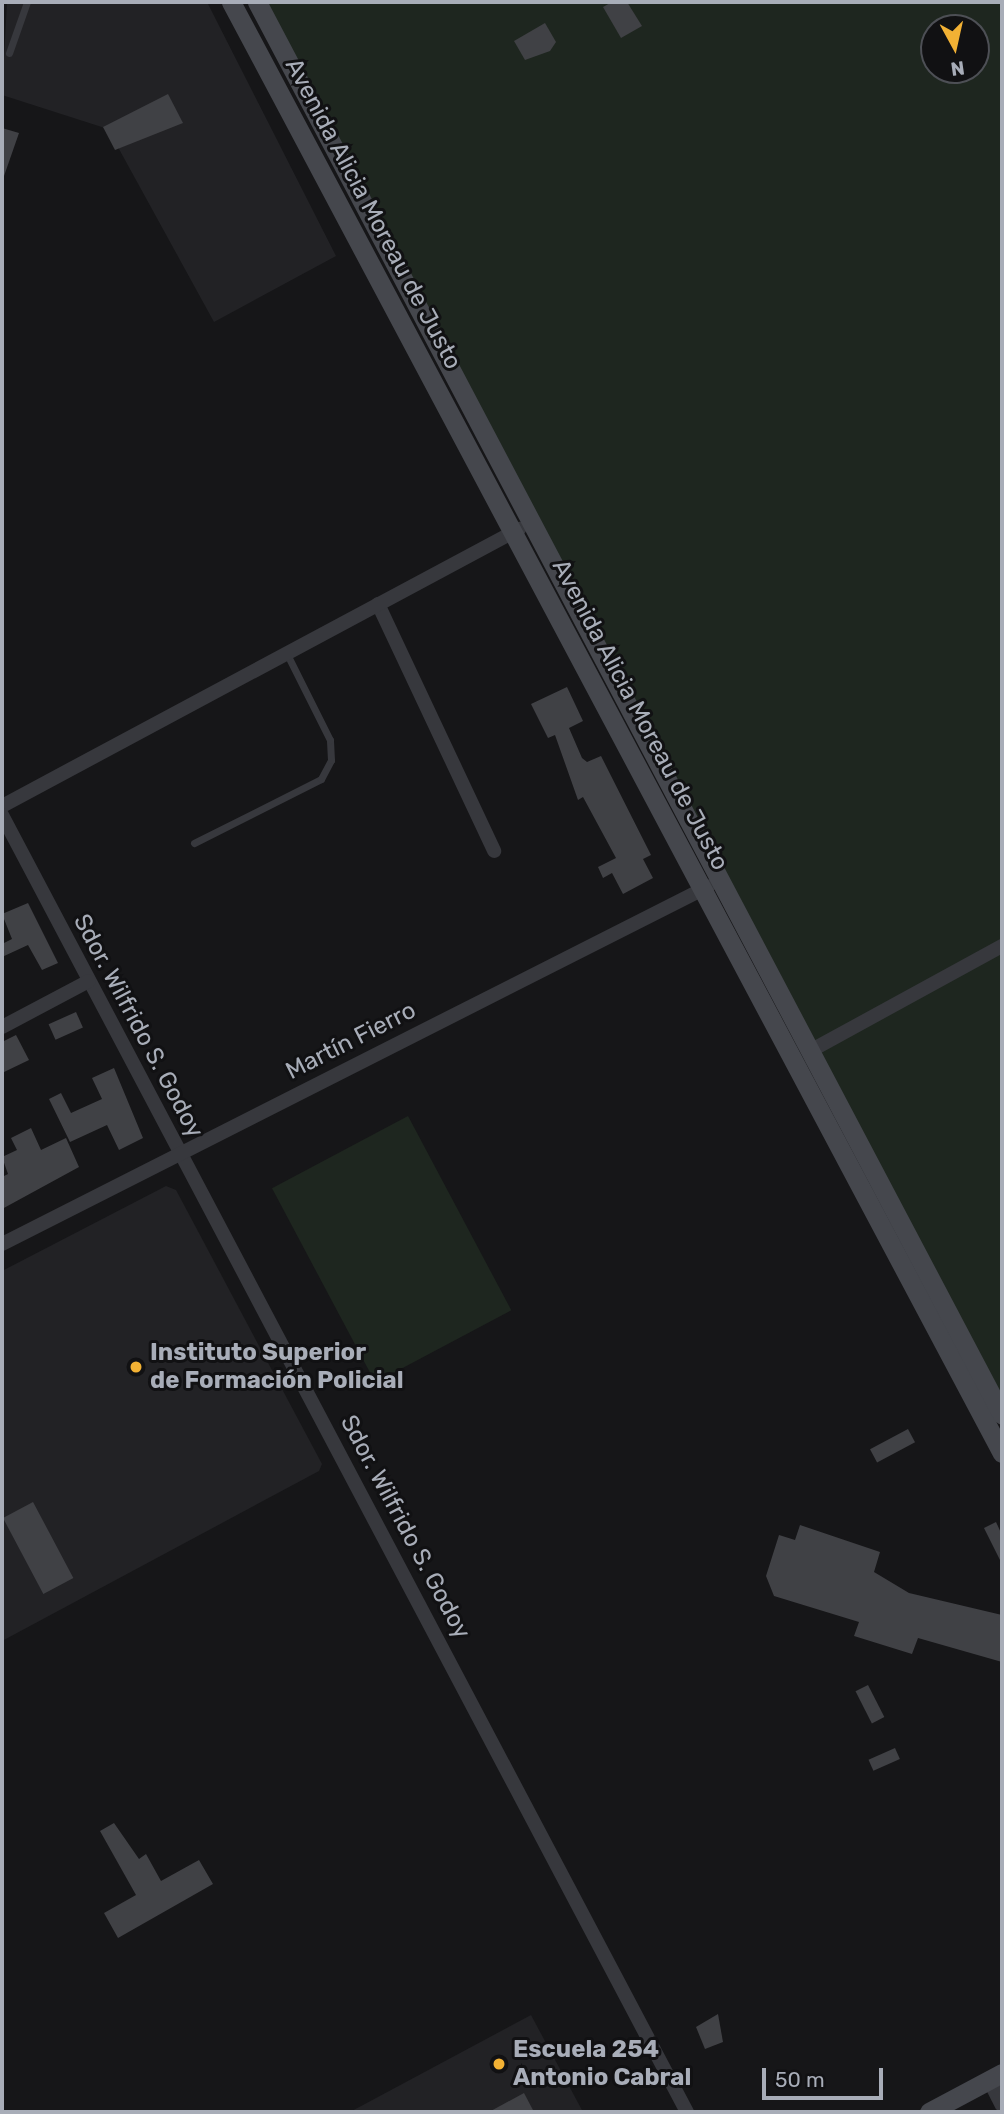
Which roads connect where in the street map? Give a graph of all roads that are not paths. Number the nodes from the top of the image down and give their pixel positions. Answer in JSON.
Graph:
{"nodes":[{"id":1,"x":27,"y":2,"type":"edge"},
{"id":2,"x":231,"y":2,"type":"edge"},
{"id":3,"x":257,"y":2,"type":"edge"},
{"id":4,"x":9,"y":53,"type":"dead end"},
{"id":5,"x":523,"y":526,"type":"junction"},
{"id":6,"x":378,"y":604,"type":"junction"},
{"id":7,"x":287,"y":653,"type":"junction"},
{"id":8,"x":2,"y":806,"type":"edge"},
{"id":9,"x":2,"y":815,"type":"edge"},
{"id":10,"x":194,"y":844,"type":"dead end"},
{"id":11,"x":494,"y":851,"type":"dead end"},
{"id":12,"x":712,"y":883,"type":"junction"},
{"id":13,"x":1002,"y":946,"type":"edge"},
{"id":14,"x":89,"y":981,"type":"junction"},
{"id":15,"x":2,"y":1027,"type":"edge"},
{"id":16,"x":810,"y":1051,"type":"junction"},
{"id":17,"x":178,"y":1152,"type":"junction"},
{"id":18,"x":2,"y":1244,"type":"edge"},
{"id":19,"x":1002,"y":1415,"type":"edge"},
{"id":20,"x":1002,"y":1453,"type":"edge"},
{"id":21,"x":996,"y":2077,"type":"edge"},
{"id":22,"x":1002,"y":2105,"type":"edge"},
{"id":23,"x":687,"y":2112,"type":"edge"},
{"id":24,"x":929,"y":2112,"type":"edge"}],
"edges":[{"from":1,"to":4,"type":"lane"},
{"from":2,"to":5,"type":"main road","name":"Avenida Alicia Moreau de Justo"},
{"from":3,"to":5,"type":"main road","name":"Avenida Alicia Moreau de Justo"},
{"from":5,"to":6,"type":"street"},
{"from":5,"to":12,"type":"main road","name":"Avenida Alicia Moreau de Justo"},
{"from":6,"to":7,"type":"street"},
{"from":6,"to":11,"type":"street"},
{"from":7,"to":8,"type":"street"},
{"from":7,"to":10,"type":"lane"},
{"from":9,"to":14,"type":"street","name":"Sdor. Wilfrido S. Godoy"},
{"from":12,"to":16,"type":"main road","name":"Avenida Alicia Moreau de Justo"},
{"from":12,"to":17,"type":"street","name":"Martín Fierro"},
{"from":12,"to":20,"type":"main road","name":"Avenida Alicia Moreau de Justo"},
{"from":13,"to":16,"type":"street"},
{"from":14,"to":15,"type":"street"},
{"from":14,"to":17,"type":"street","name":"Sdor. Wilfrido S. Godoy"},
{"from":16,"to":19,"type":"main road","name":"Avenida Alicia Moreau de Justo"},
{"from":17,"to":18,"type":"street","name":"Martín Fierro"},
{"from":17,"to":23,"type":"street","name":"Sdor. Wilfrido S. Godoy"},
{"from":21,"to":22,"type":"street"},
{"from":21,"to":24,"type":"main road"}]}
